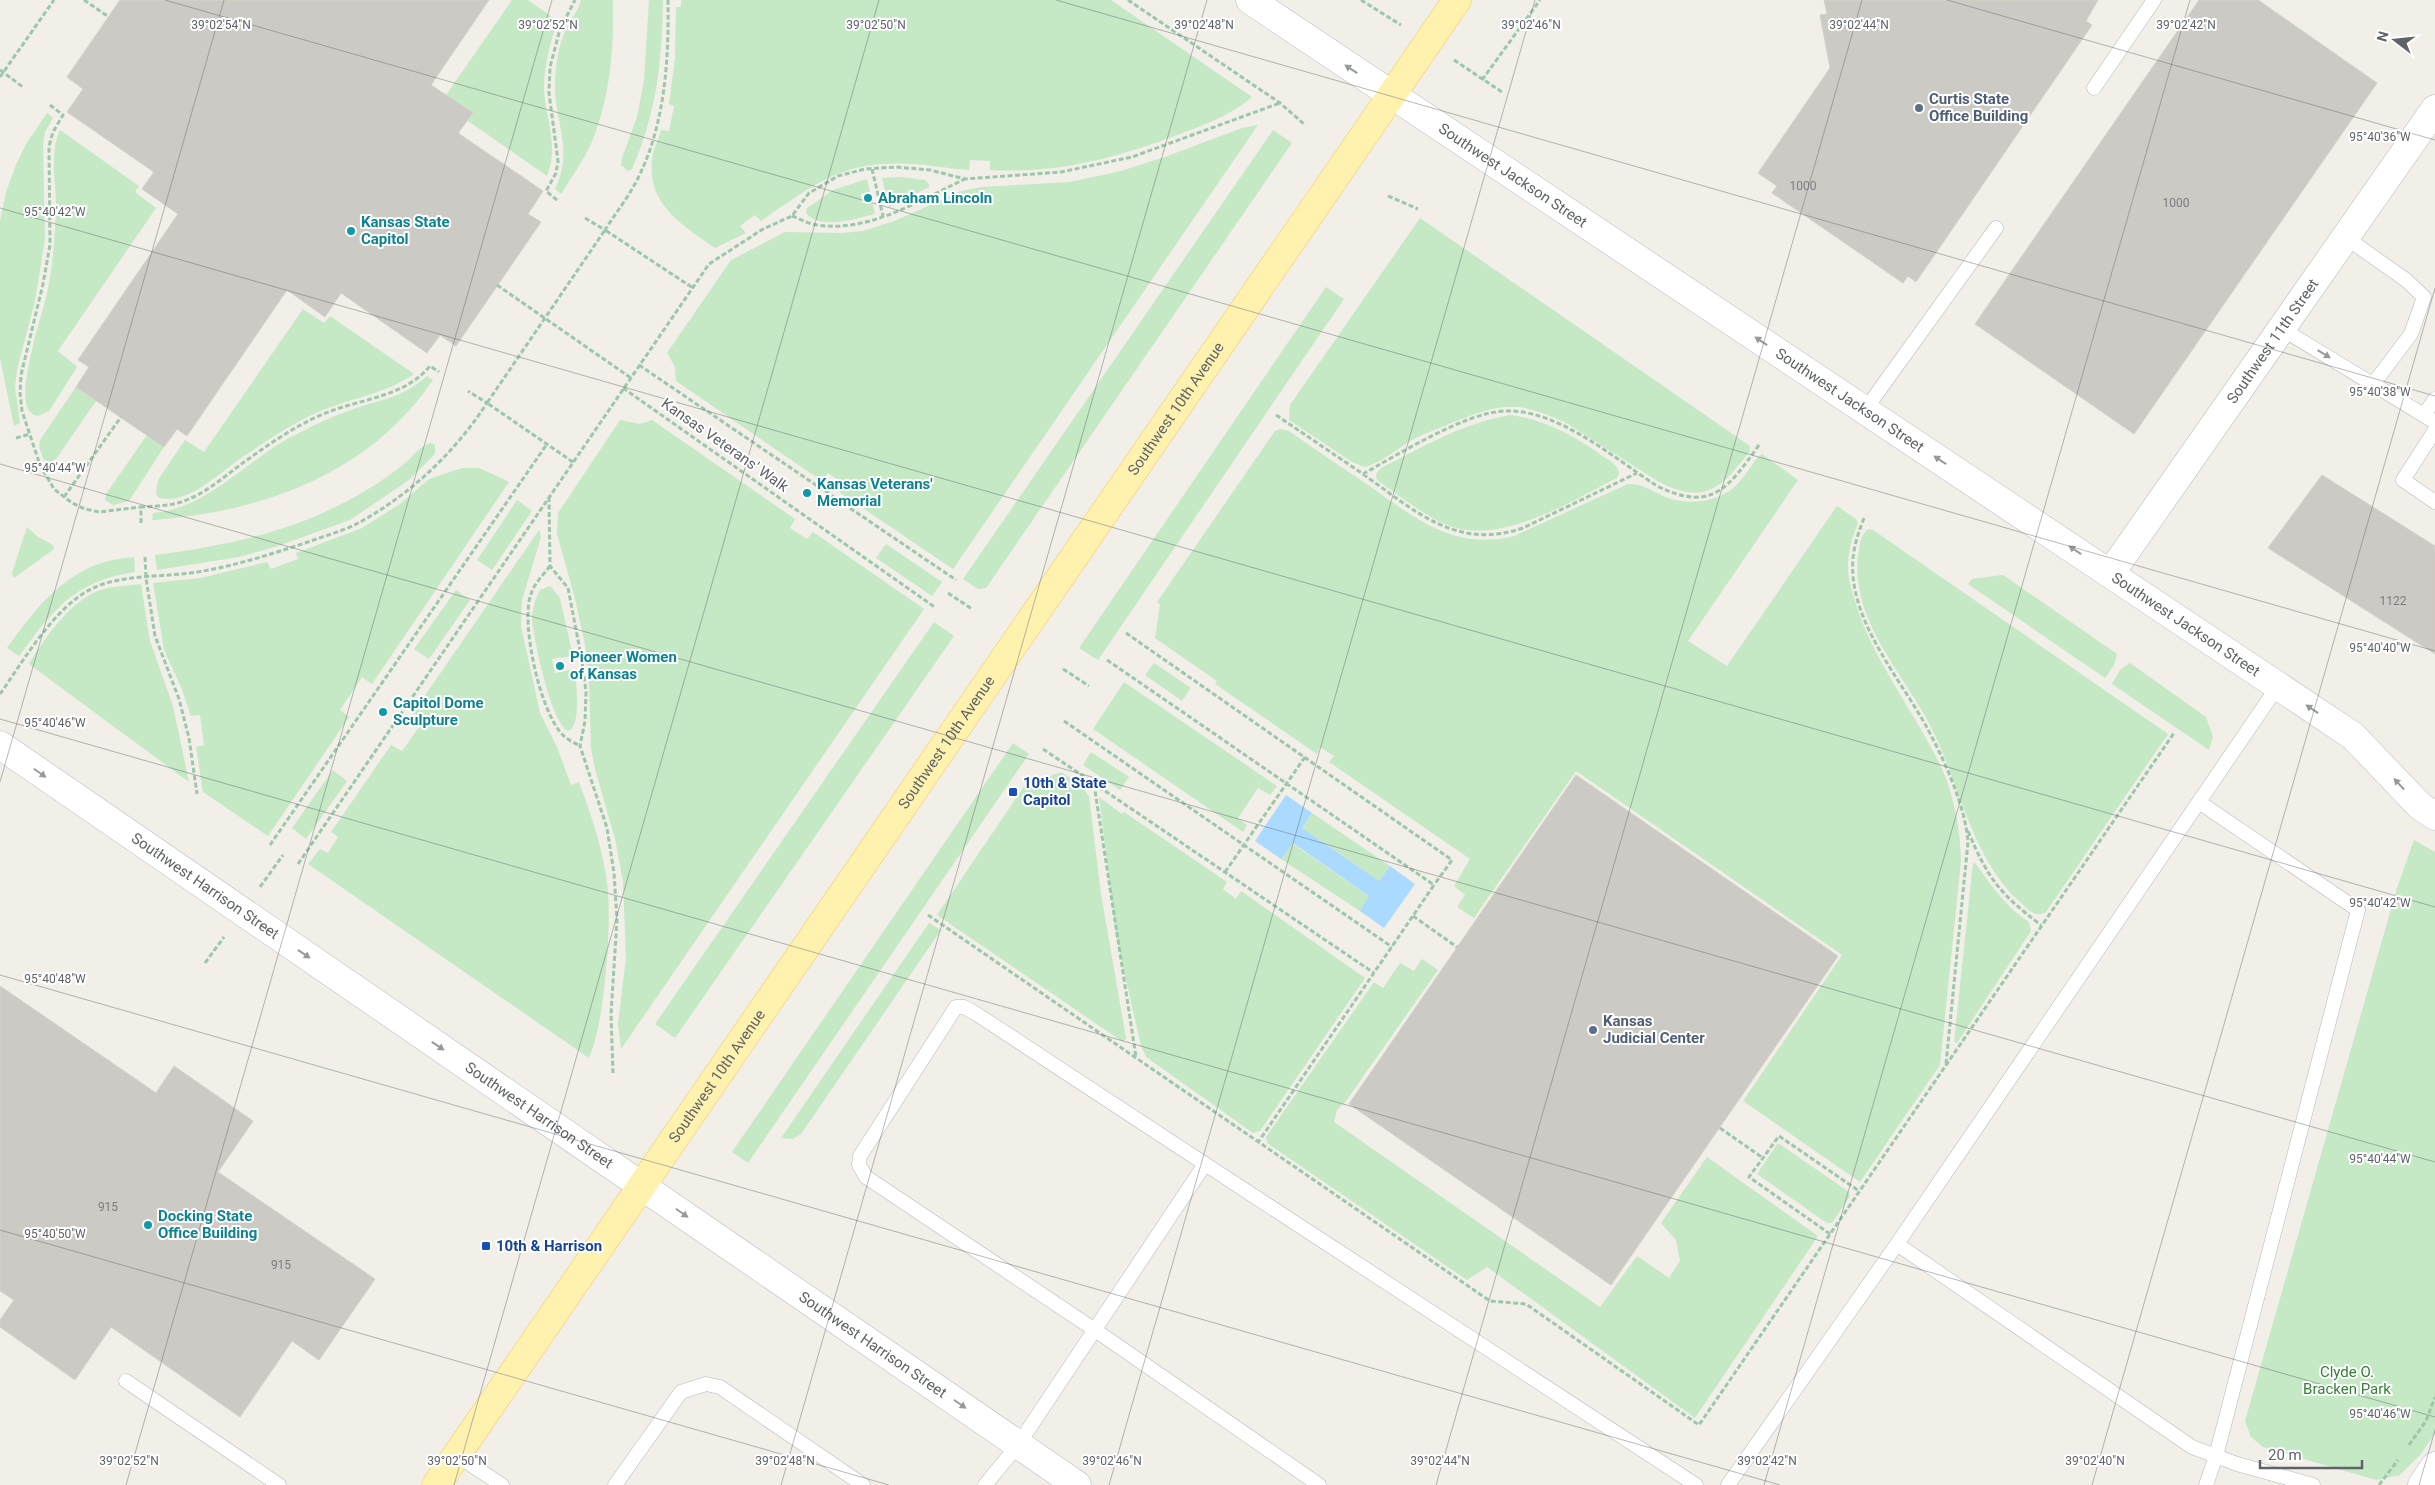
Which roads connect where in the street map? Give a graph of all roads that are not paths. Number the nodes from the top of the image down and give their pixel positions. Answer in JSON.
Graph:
{"nodes":[{"id":1,"x":1250,"y":0,"type":"edge"},
{"id":2,"x":1457,"y":0,"type":"edge"},
{"id":3,"x":2154,"y":0,"type":"edge"},
{"id":4,"x":2094,"y":88,"type":"dead end"},
{"id":5,"x":1392,"y":95,"type":"junction"},
{"id":6,"x":2435,"y":110,"type":"edge"},
{"id":7,"x":1996,"y":228,"type":"dead end"},
{"id":8,"x":2345,"y":237,"type":"junction"},
{"id":9,"x":2282,"y":329,"type":"junction"},
{"id":10,"x":2374,"y":383,"type":"junction"},
{"id":11,"x":2435,"y":399,"type":"edge"},
{"id":12,"x":1865,"y":410,"type":"junction"},
{"id":13,"x":2430,"y":418,"type":"edge"},
{"id":14,"x":2435,"y":430,"type":"edge"},
{"id":15,"x":2435,"y":502,"type":"edge"},
{"id":16,"x":2110,"y":574,"type":"junction"},
{"id":17,"x":2278,"y":686,"type":"junction"},
{"id":18,"x":0,"y":745,"type":"edge"},
{"id":19,"x":2199,"y":802,"type":"junction"},
{"id":20,"x":2435,"y":816,"type":"edge"},
{"id":21,"x":1206,"y":1164,"type":"junction"},
{"id":22,"x":642,"y":1185,"type":"junction"},
{"id":23,"x":1897,"y":1244,"type":"junction"},
{"id":24,"x":1095,"y":1330,"type":"junction"},
{"id":25,"x":126,"y":1381,"type":"dead end"},
{"id":26,"x":1018,"y":1444,"type":"junction"},
{"id":27,"x":456,"y":1455,"type":"junction"},
{"id":28,"x":2216,"y":1456,"type":"junction"},
{"id":29,"x":2435,"y":1466,"type":"edge"},
{"id":30,"x":279,"y":1485,"type":"edge"},
{"id":31,"x":436,"y":1485,"type":"edge"},
{"id":32,"x":502,"y":1485,"type":"edge"},
{"id":33,"x":615,"y":1485,"type":"edge"},
{"id":34,"x":863,"y":1485,"type":"edge"},
{"id":35,"x":984,"y":1485,"type":"edge"},
{"id":36,"x":1076,"y":1485,"type":"edge"},
{"id":37,"x":1319,"y":1485,"type":"edge"},
{"id":38,"x":1696,"y":1485,"type":"edge"},
{"id":39,"x":1728,"y":1485,"type":"edge"},
{"id":40,"x":2206,"y":1485,"type":"edge"},
{"id":41,"x":2313,"y":1485,"type":"edge"},
{"id":42,"x":2422,"y":1485,"type":"edge"}],
"edges":[{"from":5,"to":1,"type":"street","name":"Southwest Jackson Street","one_way":true},
{"from":2,"to":5,"type":"main road","name":"Southwest 10th Avenue"},
{"from":3,"to":4,"type":"lane"},
{"from":12,"to":5,"type":"street","name":"Southwest Jackson Street","one_way":true},
{"from":5,"to":22,"type":"main road","name":"Southwest 10th Avenue"},
{"from":6,"to":8,"type":"street","name":"Southwest 11th Street"},
{"from":7,"to":12,"type":"lane"},
{"from":8,"to":9,"type":"street","name":"Southwest 11th Street"},
{"from":8,"to":10,"type":"lane"},
{"from":9,"to":10,"type":"lane","one_way":true},
{"from":9,"to":16,"type":"street","name":"Southwest 11th Street"},
{"from":10,"to":13,"type":"lane"},
{"from":11,"to":13,"type":"lane"},
{"from":16,"to":12,"type":"street","name":"Southwest Jackson Street","one_way":true},
{"from":14,"to":15,"type":"lane"},
{"from":16,"to":17,"type":"street","name":"Southwest Jackson Street"},
{"from":17,"to":19,"type":"lane"},
{"from":20,"to":17,"type":"street","name":"Southwest Jackson Street","one_way":true},
{"from":18,"to":22,"type":"street","name":"Southwest Harrison Street","one_way":true},
{"from":19,"to":23,"type":"lane"},
{"from":19,"to":28,"type":"lane"},
{"from":21,"to":24,"type":"lane"},
{"from":21,"to":24,"type":"lane"},
{"from":21,"to":38,"type":"lane"},
{"from":22,"to":26,"type":"street","name":"Southwest Harrison Street","one_way":true},
{"from":22,"to":27,"type":"main road","name":"Southwest 10th Avenue"},
{"from":23,"to":28,"type":"lane"},
{"from":23,"to":39,"type":"lane"},
{"from":24,"to":26,"type":"lane"},
{"from":24,"to":37,"type":"lane"},
{"from":25,"to":30,"type":"lane"},
{"from":26,"to":35,"type":"lane"},
{"from":26,"to":36,"type":"street","name":"Southwest Harrison Street"},
{"from":27,"to":31,"type":"main road","name":"Southwest 10th Avenue"},
{"from":27,"to":32,"type":"lane"},
{"from":28,"to":40,"type":"lane"},
{"from":28,"to":41,"type":"lane"},
{"from":29,"to":42,"type":"street"},
{"from":33,"to":34,"type":"lane"}]}
